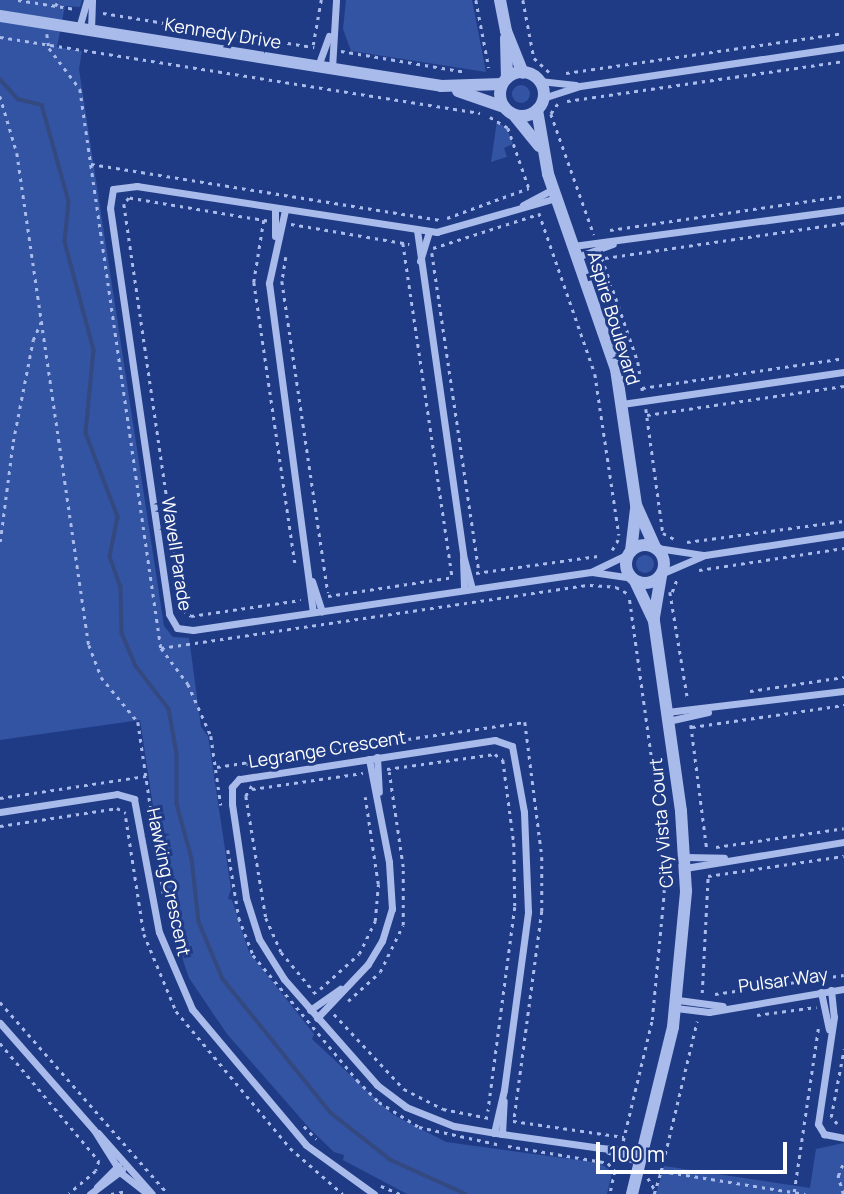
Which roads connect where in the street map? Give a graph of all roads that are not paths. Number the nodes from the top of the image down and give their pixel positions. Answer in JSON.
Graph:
{"nodes":[{"id":1,"x":90,"y":0,"type":"edge"},
{"id":2,"x":336,"y":0,"type":"edge"},
{"id":3,"x":500,"y":0,"type":"edge"},
{"id":4,"x":88,"y":11,"type":"junction"},
{"id":5,"x":0,"y":16,"type":"edge"},
{"id":6,"x":85,"y":29,"type":"junction"},
{"id":7,"x":844,"y":47,"type":"edge"},
{"id":8,"x":328,"y":49,"type":"junction"},
{"id":9,"x":318,"y":66,"type":"junction"},
{"id":10,"x":332,"y":68,"type":"junction"},
{"id":11,"x":511,"y":73,"type":"junction"},
{"id":12,"x":539,"y":80,"type":"junction"},
{"id":13,"x":580,"y":86,"type":"junction"},
{"id":14,"x":550,"y":96,"type":"junction"},
{"id":15,"x":482,"y":100,"type":"junction"},
{"id":16,"x":537,"y":110,"type":"junction"},
{"id":17,"x":509,"y":111,"type":"junction"},
{"id":18,"x":539,"y":146,"type":"junction"},
{"id":19,"x":555,"y":193,"type":"junction"},
{"id":20,"x":275,"y":208,"type":"junction"},
{"id":21,"x":844,"y":209,"type":"edge"},
{"id":22,"x":285,"y":210,"type":"junction"},
{"id":23,"x":417,"y":230,"type":"junction"},
{"id":24,"x":429,"y":232,"type":"junction"},
{"id":25,"x":275,"y":240,"type":"junction"},
{"id":26,"x":597,"y":246,"type":"junction"},
{"id":27,"x":575,"y":251,"type":"junction"},
{"id":28,"x":420,"y":262,"type":"junction"},
{"id":29,"x":844,"y":372,"type":"edge"},
{"id":30,"x":622,"y":404,"type":"junction"},
{"id":31,"x":636,"y":505,"type":"junction"},
{"id":32,"x":844,"y":534,"type":"edge"},
{"id":33,"x":656,"y":548,"type":"junction"},
{"id":34,"x":629,"y":553,"type":"junction"},
{"id":35,"x":705,"y":555,"type":"junction"},
{"id":36,"x":591,"y":572,"type":"junction"},
{"id":37,"x":662,"y":575,"type":"junction"},
{"id":38,"x":312,"y":580,"type":"junction"},
{"id":39,"x":634,"y":580,"type":"junction"},
{"id":40,"x":468,"y":589,"type":"junction"},
{"id":41,"x":651,"y":595,"type":"junction"},
{"id":42,"x":322,"y":611,"type":"junction"},
{"id":43,"x":313,"y":612,"type":"junction"},
{"id":44,"x":844,"y":691,"type":"edge"},
{"id":45,"x":668,"y":717,"type":"junction"},
{"id":46,"x":373,"y":758,"type":"junction"},
{"id":47,"x":0,"y":812,"type":"edge"},
{"id":48,"x":844,"y":842,"type":"edge"},
{"id":49,"x":685,"y":863,"type":"junction"},
{"id":50,"x":844,"y":989,"type":"edge"},
{"id":51,"x":831,"y":990,"type":"junction"},
{"id":52,"x":821,"y":992,"type":"junction"},
{"id":53,"x":325,"y":1004,"type":"junction"},
{"id":54,"x":677,"y":1004,"type":"junction"},
{"id":55,"x":727,"y":1006,"type":"junction"},
{"id":56,"x":310,"y":1010,"type":"junction"},
{"id":57,"x":317,"y":1018,"type":"junction"},
{"id":58,"x":0,"y":1023,"type":"edge"},
{"id":59,"x":831,"y":1037,"type":"junction"},
{"id":60,"x":498,"y":1133,"type":"junction"},
{"id":61,"x":844,"y":1138,"type":"edge"},
{"id":62,"x":642,"y":1157,"type":"junction"},
{"id":63,"x":120,"y":1168,"type":"junction"},
{"id":64,"x":92,"y":1192,"type":"edge"},
{"id":65,"x":150,"y":1194,"type":"edge"},
{"id":66,"x":374,"y":1194,"type":"edge"},
{"id":67,"x":632,"y":1194,"type":"edge"}],
"edges":[{"from":1,"to":4,"type":"street"},
{"from":2,"to":8,"type":"street"},
{"from":3,"to":11,"type":"street"},
{"from":4,"to":6,"type":"street"},
{"from":4,"to":6,"type":"street"},
{"from":5,"to":6,"type":"street","name":"Kennedy Drive"},
{"from":6,"to":9,"type":"street","name":"Kennedy Drive"},
{"from":7,"to":13,"type":"street"},
{"from":8,"to":9,"type":"street"},
{"from":8,"to":10,"type":"street"},
{"from":9,"to":10,"type":"street","name":"Kennedy Drive"},
{"from":10,"to":15,"type":"street","name":"Kennedy Drive"},
{"from":11,"to":12,"type":"street"},
{"from":11,"to":15,"type":"street"},
{"from":11,"to":17,"type":"street"},
{"from":12,"to":13,"type":"street"},
{"from":12,"to":14,"type":"street"},
{"from":13,"to":14,"type":"street"},
{"from":14,"to":16,"type":"street"},
{"from":15,"to":17,"type":"street","name":"Kennedy Drive"},
{"from":16,"to":17,"type":"street"},
{"from":16,"to":18,"type":"street","name":"Aspire Boulevard"},
{"from":17,"to":18,"type":"street","name":"Aspire Boulevard"},
{"from":18,"to":19,"type":"street","name":"Aspire Boulevard"},
{"from":19,"to":24,"type":"street"},
{"from":19,"to":27,"type":"street","name":"Aspire Boulevard"},
{"from":20,"to":22,"type":"street"},
{"from":20,"to":25,"type":"street"},
{"from":20,"to":43,"type":"street","name":"Wavell Parade"},
{"from":21,"to":26,"type":"street"},
{"from":22,"to":23,"type":"street"},
{"from":22,"to":25,"type":"street"},
{"from":23,"to":24,"type":"street"},
{"from":23,"to":28,"type":"street"},
{"from":24,"to":28,"type":"street"},
{"from":25,"to":38,"type":"street"},
{"from":26,"to":27,"type":"street"},
{"from":26,"to":27,"type":"street"},
{"from":27,"to":30,"type":"street","name":"Aspire Boulevard"},
{"from":28,"to":40,"type":"street"},
{"from":29,"to":30,"type":"street"},
{"from":30,"to":31,"type":"street","name":"Aspire Boulevard"},
{"from":31,"to":33,"type":"street","name":"Aspire Boulevard"},
{"from":31,"to":34,"type":"street","name":"Aspire Boulevard"},
{"from":32,"to":35,"type":"street"},
{"from":33,"to":34,"type":"street"},
{"from":33,"to":35,"type":"street"},
{"from":33,"to":37,"type":"street"},
{"from":34,"to":36,"type":"street","name":"Wavell Parade"},
{"from":34,"to":39,"type":"street"},
{"from":35,"to":37,"type":"street"},
{"from":36,"to":39,"type":"street","name":"Wavell Parade"},
{"from":36,"to":40,"type":"street","name":"Wavell Parade"},
{"from":37,"to":39,"type":"street"},
{"from":37,"to":41,"type":"street"},
{"from":38,"to":42,"type":"street"},
{"from":38,"to":43,"type":"street"},
{"from":39,"to":41,"type":"street"},
{"from":40,"to":42,"type":"street","name":"Wavell Parade"},
{"from":41,"to":45,"type":"street","name":"City Vista Court"},
{"from":42,"to":43,"type":"street","name":"Wavell Parade"},
{"from":44,"to":45,"type":"street"},
{"from":45,"to":49,"type":"street","name":"City Vista Court"},
{"from":46,"to":53,"type":"street"},
{"from":46,"to":56,"type":"street","name":"Legrange Crescent"},
{"from":46,"to":60,"type":"street","name":"Legrange Crescent"},
{"from":47,"to":66,"type":"street","name":"Hawking Crescent"},
{"from":48,"to":49,"type":"street"},
{"from":49,"to":54,"type":"street","name":"City Vista Court"},
{"from":50,"to":51,"type":"street","name":"Pulsar Way"},
{"from":51,"to":52,"type":"street","name":"Pulsar Way"},
{"from":51,"to":59,"type":"street"},
{"from":52,"to":55,"type":"street","name":"Pulsar Way"},
{"from":52,"to":59,"type":"street"},
{"from":53,"to":56,"type":"street"},
{"from":53,"to":57,"type":"street"},
{"from":54,"to":55,"type":"street","name":"Pulsar Way"},
{"from":54,"to":55,"type":"street","name":"Pulsar Way"},
{"from":54,"to":62,"type":"street"},
{"from":56,"to":57,"type":"street","name":"Legrange Crescent"},
{"from":57,"to":60,"type":"street","name":"Legrange Crescent"},
{"from":58,"to":63,"type":"street"},
{"from":59,"to":61,"type":"street"},
{"from":60,"to":62,"type":"street","name":"Legrange Crescent"},
{"from":62,"to":67,"type":"street"},
{"from":63,"to":64,"type":"street"},
{"from":63,"to":65,"type":"street"}]}
